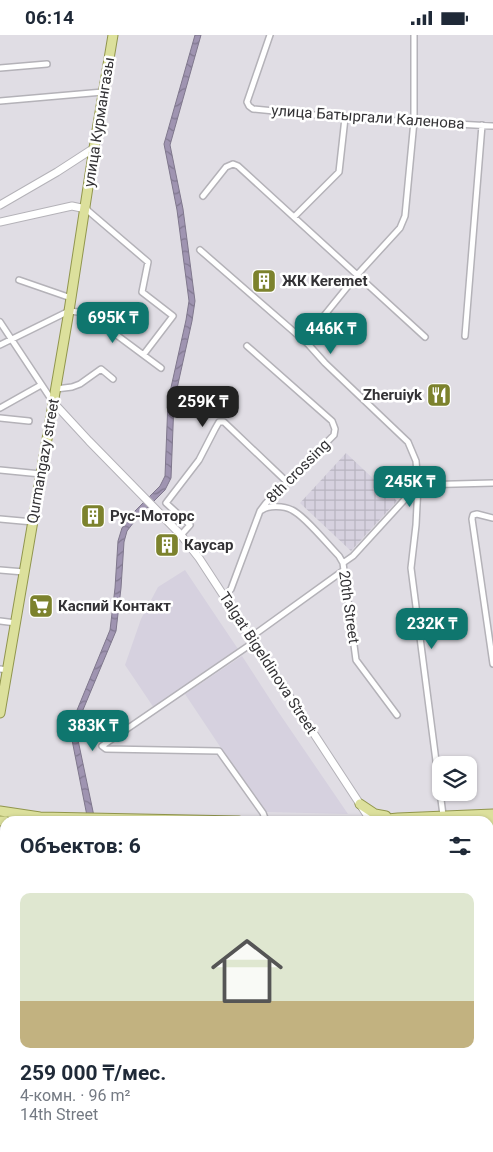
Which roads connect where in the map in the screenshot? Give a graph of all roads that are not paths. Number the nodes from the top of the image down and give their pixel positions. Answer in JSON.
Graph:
{"nodes":[{"id":1,"x":113,"y":35,"type":"edge"},
{"id":2,"x":270,"y":35,"type":"edge"},
{"id":3,"x":414,"y":35,"type":"edge"},
{"id":4,"x":48,"y":63,"type":"dead end"},
{"id":5,"x":0,"y":68,"type":"edge"},
{"id":6,"x":103,"y":92,"type":"junction"},
{"id":7,"x":0,"y":101,"type":"edge"},
{"id":8,"x":345,"y":118,"type":"junction"},
{"id":9,"x":414,"y":121,"type":"junction"},
{"id":10,"x":482,"y":125,"type":"junction"},
{"id":11,"x":493,"y":126,"type":"edge"},
{"id":12,"x":94,"y":148,"type":"junction"},
{"id":13,"x":203,"y":196,"type":"dead end"},
{"id":14,"x":0,"y":205,"type":"edge"},
{"id":15,"x":86,"y":209,"type":"junction"},
{"id":16,"x":294,"y":217,"type":"junction"},
{"id":17,"x":0,"y":222,"type":"edge"},
{"id":18,"x":200,"y":250,"type":"dead end"},
{"id":19,"x":357,"y":275,"type":"junction"},
{"id":20,"x":19,"y":280,"type":"dead end"},
{"id":21,"x":71,"y":298,"type":"junction"},
{"id":22,"x":69,"y":311,"type":"junction"},
{"id":23,"x":0,"y":322,"type":"edge"},
{"id":24,"x":465,"y":336,"type":"dead end"},
{"id":25,"x":425,"y":337,"type":"dead end"},
{"id":26,"x":11,"y":339,"type":"junction"},
{"id":27,"x":308,"y":344,"type":"junction"},
{"id":28,"x":0,"y":345,"type":"edge"},
{"id":29,"x":247,"y":346,"type":"dead end"},
{"id":30,"x":144,"y":354,"type":"junction"},
{"id":31,"x":161,"y":368,"type":"dead end"},
{"id":32,"x":112,"y":379,"type":"dead end"},
{"id":33,"x":41,"y":385,"type":"junction"},
{"id":34,"x":56,"y":389,"type":"junction"},
{"id":35,"x":53,"y":402,"type":"junction"},
{"id":36,"x":0,"y":408,"type":"edge"},
{"id":37,"x":0,"y":418,"type":"edge"},
{"id":38,"x":29,"y":421,"type":"dead end"},
{"id":39,"x":0,"y":470,"type":"edge"},
{"id":40,"x":41,"y":475,"type":"junction"},
{"id":41,"x":286,"y":481,"type":"junction"},
{"id":42,"x":493,"y":483,"type":"edge"},
{"id":43,"x":418,"y":485,"type":"junction"},
{"id":44,"x":260,"y":511,"type":"junction"},
{"id":45,"x":493,"y":518,"type":"edge"},
{"id":46,"x":0,"y":519,"type":"edge"},
{"id":47,"x":33,"y":522,"type":"junction"},
{"id":48,"x":181,"y":535,"type":"junction"},
{"id":49,"x":343,"y":563,"type":"junction"},
{"id":50,"x":0,"y":570,"type":"edge"},
{"id":51,"x":344,"y":570,"type":"junction"},
{"id":52,"x":24,"y":572,"type":"junction"},
{"id":53,"x":225,"y":596,"type":"junction"},
{"id":54,"x":0,"y":621,"type":"edge"},
{"id":55,"x":16,"y":623,"type":"junction"},
{"id":56,"x":252,"y":639,"type":"junction"},
{"id":57,"x":493,"y":664,"type":"edge"},
{"id":58,"x":4,"y":670,"type":"edge"},
{"id":59,"x":0,"y":713,"type":"edge"},
{"id":60,"x":396,"y":715,"type":"dead end"},
{"id":61,"x":360,"y":804,"type":"junction"},
{"id":62,"x":0,"y":811,"type":"edge"},
{"id":63,"x":493,"y":814,"type":"edge"},
{"id":64,"x":443,"y":815,"type":"junction"},
{"id":65,"x":33,"y":816,"type":"edge"},
{"id":66,"x":264,"y":816,"type":"edge"},
{"id":67,"x":368,"y":816,"type":"edge"},
{"id":68,"x":386,"y":816,"type":"edge"},
{"id":69,"x":420,"y":816,"type":"edge"}],
"edges":[{"from":1,"to":6,"type":"main road","name":"улица Курмангазы"},
{"from":2,"to":8,"type":"street","name":"улица Батыргали Каленова"},
{"from":3,"to":9,"type":"street"},
{"from":4,"to":5,"type":"street"},
{"from":6,"to":7,"type":"street"},
{"from":6,"to":12,"type":"main road","name":"улица Курмангазы"},
{"from":8,"to":9,"type":"street","name":"улица Батыргали Каленова"},
{"from":8,"to":16,"type":"street"},
{"from":9,"to":10,"type":"street","name":"улица Батыргали Каленова"},
{"from":9,"to":19,"type":"street"},
{"from":10,"to":11,"type":"street","name":"улица Батыргали Каленова"},
{"from":10,"to":24,"type":"street"},
{"from":12,"to":14,"type":"street"},
{"from":12,"to":15,"type":"main road","name":"улица Курмангазы"},
{"from":13,"to":16,"type":"street"},
{"from":15,"to":17,"type":"street"},
{"from":15,"to":21,"type":"main road","name":"Qurmangazy street"},
{"from":15,"to":30,"type":"street"},
{"from":16,"to":19,"type":"street"},
{"from":18,"to":27,"type":"street"},
{"from":19,"to":25,"type":"street"},
{"from":19,"to":27,"type":"street"},
{"from":20,"to":21,"type":"street"},
{"from":21,"to":22,"type":"main road","name":"Qurmangazy street"},
{"from":22,"to":26,"type":"street"},
{"from":22,"to":30,"type":"street"},
{"from":22,"to":34,"type":"main road","name":"Qurmangazy street"},
{"from":23,"to":26,"type":"street"},
{"from":26,"to":28,"type":"street"},
{"from":26,"to":33,"type":"street"},
{"from":27,"to":43,"type":"street"},
{"from":29,"to":41,"type":"street","name":"8th crossing"},
{"from":30,"to":31,"type":"street"},
{"from":32,"to":34,"type":"street"},
{"from":33,"to":35,"type":"street"},
{"from":33,"to":36,"type":"street"},
{"from":34,"to":35,"type":"main road","name":"Qurmangazy street"},
{"from":35,"to":40,"type":"main road","name":"Qurmangazy street"},
{"from":35,"to":48,"type":"street","name":"Talgat Bigeldinova Street"},
{"from":37,"to":38,"type":"street"},
{"from":39,"to":40,"type":"street"},
{"from":40,"to":47,"type":"main road","name":"Qurmangazy street"},
{"from":41,"to":44,"type":"street","name":"8th crossing"},
{"from":41,"to":48,"type":"street"},
{"from":42,"to":43,"type":"street"},
{"from":43,"to":49,"type":"street"},
{"from":43,"to":64,"type":"street"},
{"from":44,"to":49,"type":"street","name":"20th Street"},
{"from":44,"to":53,"type":"street","name":"8th crossing"},
{"from":45,"to":57,"type":"street"},
{"from":46,"to":47,"type":"street"},
{"from":47,"to":52,"type":"main road","name":"Qurmangazy street"},
{"from":48,"to":53,"type":"street","name":"Talgat Bigeldinova Street"},
{"from":49,"to":51,"type":"street","name":"20th Street"},
{"from":50,"to":52,"type":"street"},
{"from":51,"to":56,"type":"street"},
{"from":51,"to":60,"type":"street","name":"20th Street"},
{"from":52,"to":55,"type":"main road","name":"Qurmangazy street"},
{"from":53,"to":56,"type":"street","name":"Talgat Bigeldinova Street"},
{"from":54,"to":55,"type":"street"},
{"from":55,"to":58,"type":"main road","name":"Qurmangazy street"},
{"from":56,"to":61,"type":"street","name":"Talgat Bigeldinova Street"},
{"from":56,"to":66,"type":"street"},
{"from":58,"to":59,"type":"main road","name":"Qurmangazy street"},
{"from":61,"to":67,"type":"street","name":"Talgat Bigeldinova Street"},
{"from":61,"to":68,"type":"main road"},
{"from":62,"to":65,"type":"main road"},
{"from":63,"to":64,"type":"main road"},
{"from":64,"to":69,"type":"main road"}]}
